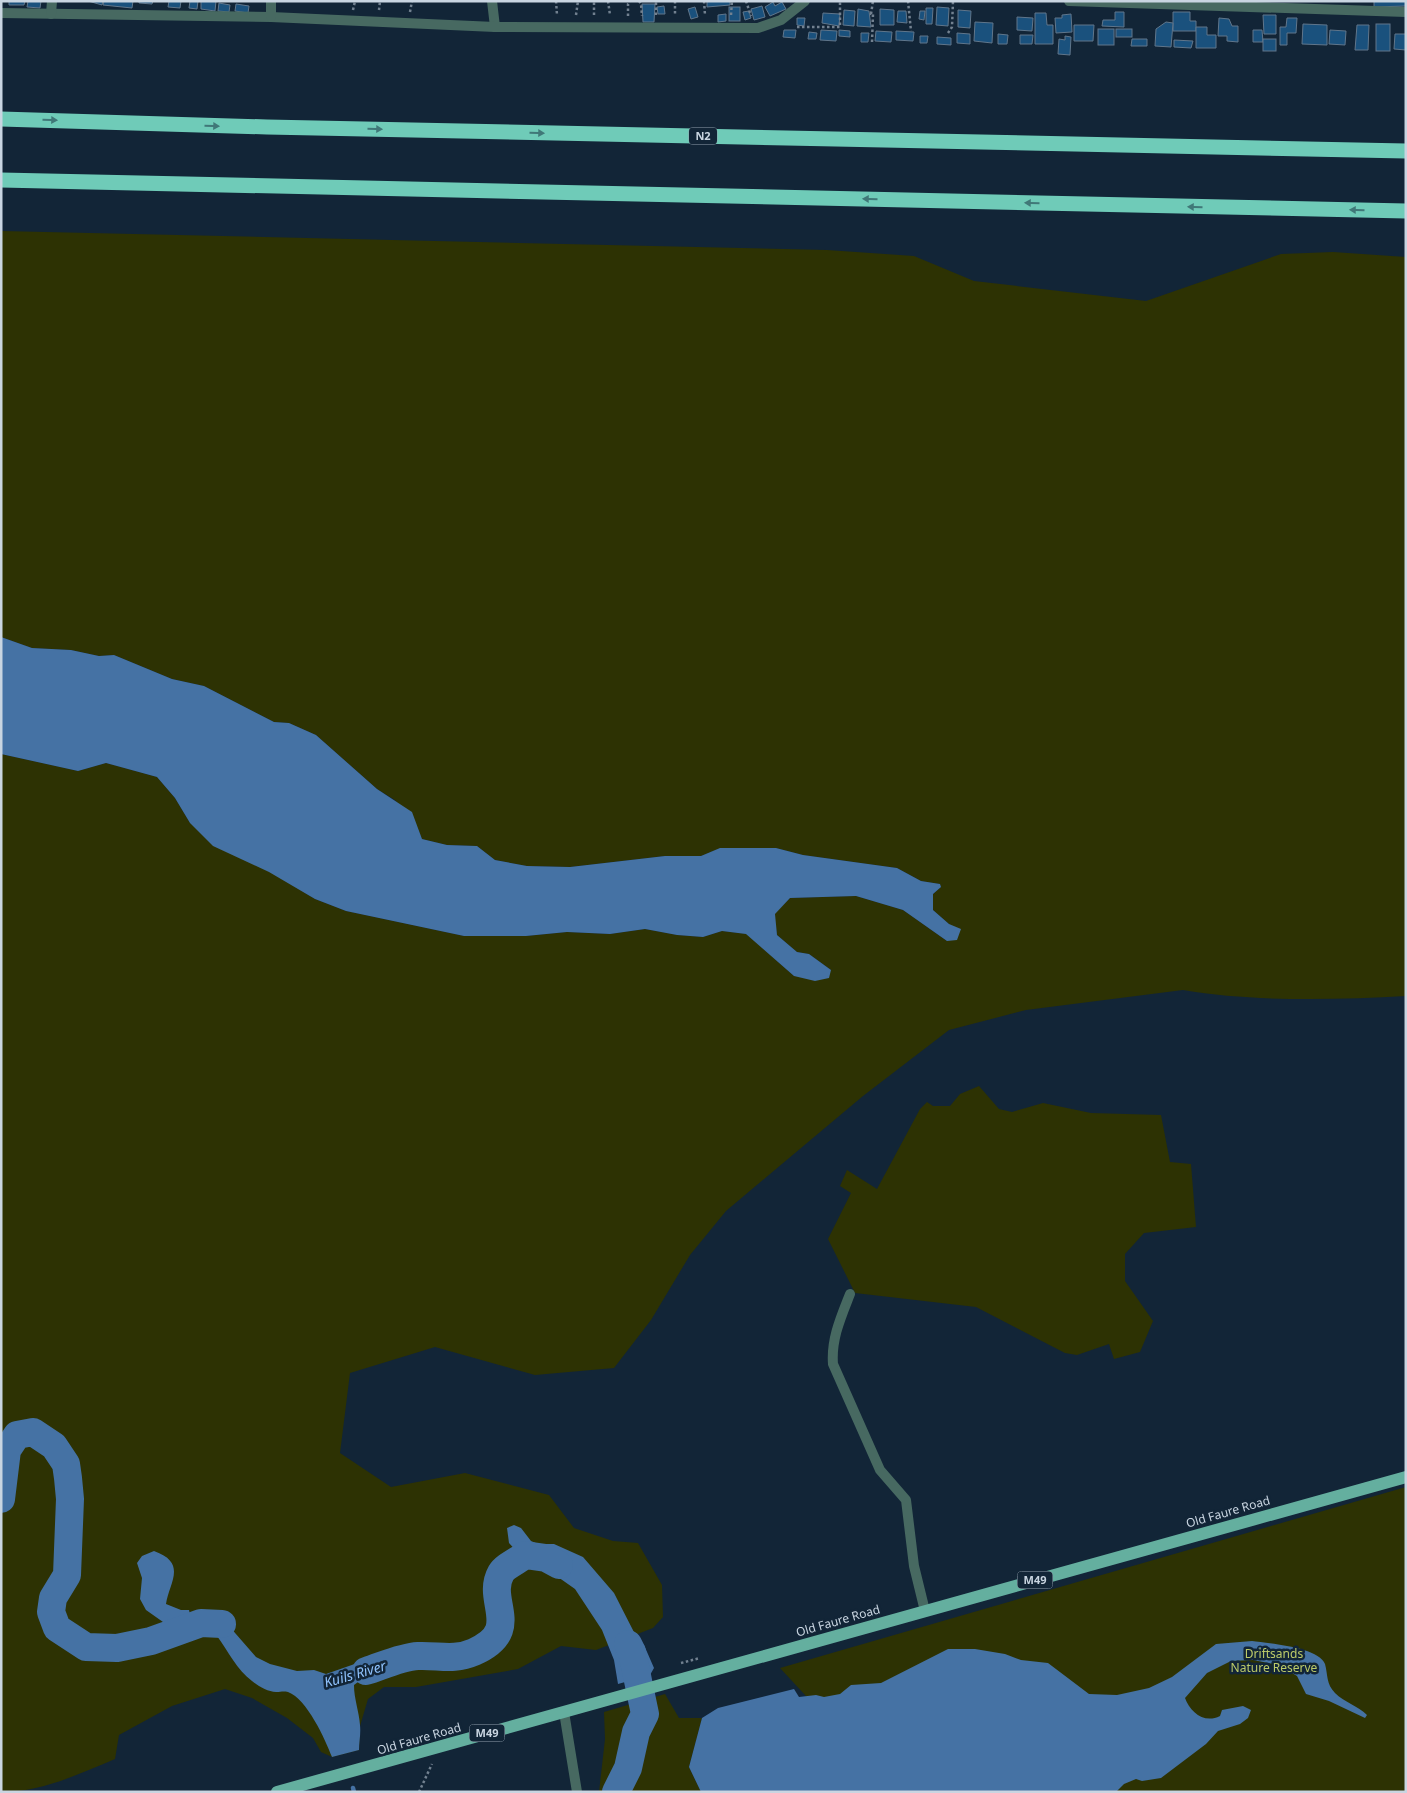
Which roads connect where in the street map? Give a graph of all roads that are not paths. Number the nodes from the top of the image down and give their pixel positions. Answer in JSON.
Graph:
{"nodes":[{"id":1,"x":52,"y":1,"type":"edge"},
{"id":2,"x":271,"y":1,"type":"edge"},
{"id":3,"x":492,"y":1,"type":"edge"},
{"id":4,"x":805,"y":1,"type":"edge"},
{"id":5,"x":1069,"y":1,"type":"edge"},
{"id":6,"x":1116,"y":2,"type":"edge"},
{"id":7,"x":1202,"y":3,"type":"edge"},
{"id":8,"x":1286,"y":4,"type":"edge"},
{"id":9,"x":1366,"y":6,"type":"edge"},
{"id":10,"x":1406,"y":12,"type":"edge"},
{"id":11,"x":1,"y":13,"type":"edge"},
{"id":12,"x":51,"y":14,"type":"junction"},
{"id":13,"x":271,"y":17,"type":"junction"},
{"id":14,"x":495,"y":27,"type":"junction"},
{"id":15,"x":1,"y":119,"type":"edge"},
{"id":16,"x":1406,"y":151,"type":"edge"},
{"id":17,"x":1,"y":180,"type":"edge"},
{"id":18,"x":1406,"y":211,"type":"edge"},
{"id":19,"x":850,"y":1294,"type":"dead end"},
{"id":20,"x":1406,"y":1477,"type":"edge"},
{"id":21,"x":925,"y":1611,"type":"junction"},
{"id":22,"x":564,"y":1712,"type":"junction"},
{"id":23,"x":277,"y":1792,"type":"edge"},
{"id":24,"x":577,"y":1792,"type":"edge"}],
"edges":[{"from":1,"to":12,"type":"street"},
{"from":2,"to":13,"type":"street"},
{"from":3,"to":14,"type":"street"},
{"from":4,"to":14,"type":"street"},
{"from":5,"to":6,"type":"street"},
{"from":6,"to":7,"type":"street"},
{"from":7,"to":8,"type":"street"},
{"from":8,"to":9,"type":"street"},
{"from":9,"to":10,"type":"street"},
{"from":11,"to":12,"type":"street"},
{"from":12,"to":13,"type":"street"},
{"from":13,"to":14,"type":"street"},
{"from":15,"to":16,"type":"highway","number":"N2","one_way":true},
{"from":18,"to":17,"type":"highway","one_way":true},
{"from":19,"to":21,"type":"street"},
{"from":20,"to":21,"type":"main road","name":"Old Faure Road","number":"M49"},
{"from":21,"to":22,"type":"main road","name":"Old Faure Road","number":"M49"},
{"from":22,"to":23,"type":"main road","name":"Old Faure Road","number":"M49"},
{"from":22,"to":24,"type":"street"}]}
